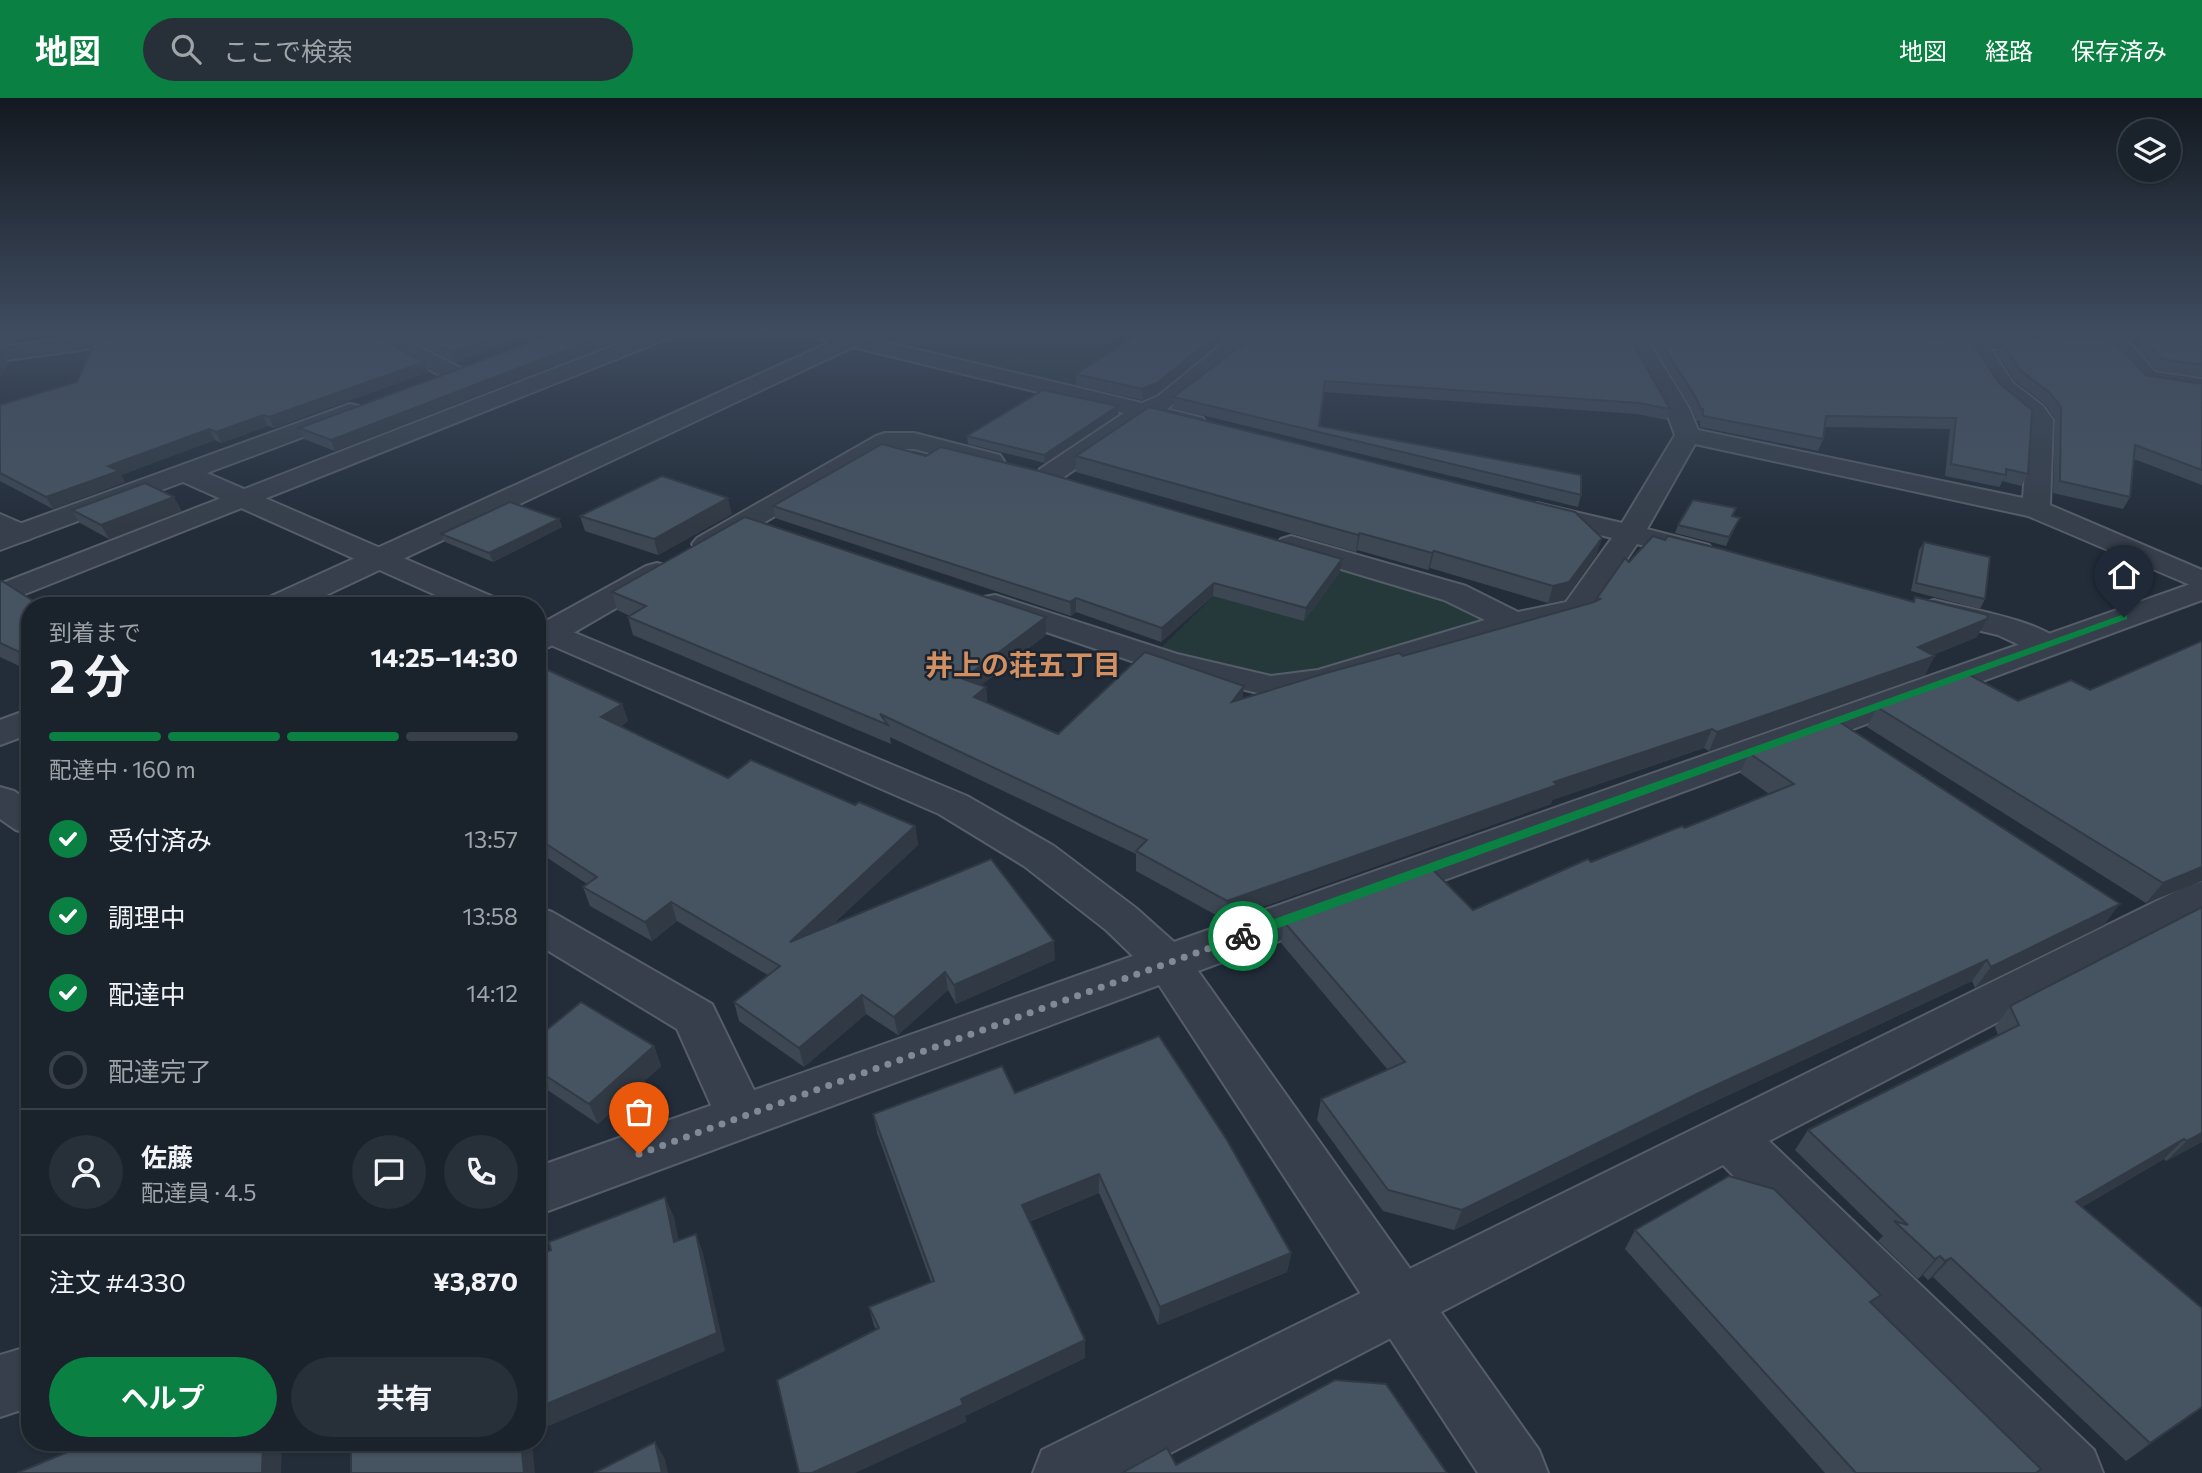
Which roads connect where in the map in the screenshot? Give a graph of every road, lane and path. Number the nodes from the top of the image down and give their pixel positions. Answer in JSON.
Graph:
{"nodes":[{"id":1,"x":502,"y":397,"type":"edge"},
{"id":2,"x":724,"y":397,"type":"edge"},
{"id":3,"x":1090,"y":397,"type":"edge"},
{"id":4,"x":1171,"y":397,"type":"edge"},
{"id":5,"x":1670,"y":397,"type":"edge"},
{"id":6,"x":2016,"y":397,"type":"edge"},
{"id":7,"x":376,"y":402,"type":"edge"},
{"id":8,"x":1144,"y":411,"type":"junction"},
{"id":9,"x":1225,"y":431,"type":"edge"},
{"id":10,"x":1688,"y":435,"type":"junction"},
{"id":11,"x":184,"y":473,"type":"junction"},
{"id":12,"x":1049,"y":475,"type":"junction"},
{"id":13,"x":1088,"y":487,"type":"edge"},
{"id":14,"x":244,"y":499,"type":"junction"},
{"id":15,"x":1508,"y":503,"type":"edge"},
{"id":16,"x":2036,"y":509,"type":"junction"},
{"id":17,"x":747,"y":521,"type":"junction"},
{"id":18,"x":7,"y":532,"type":"edge"},
{"id":19,"x":787,"y":534,"type":"edge"},
{"id":20,"x":1630,"y":534,"type":"junction"},
{"id":21,"x":1272,"y":540,"type":"edge"},
{"id":22,"x":379,"y":558,"type":"junction"},
{"id":23,"x":1724,"y":558,"type":"edge"},
{"id":24,"x":2202,"y":581,"type":"edge"},
{"id":25,"x":2202,"y":589,"type":"edge"},
{"id":26,"x":0,"y":595,"type":"edge"},
{"id":27,"x":970,"y":596,"type":"edge"},
{"id":28,"x":295,"y":597,"type":"edge"},
{"id":29,"x":467,"y":597,"type":"edge"},
{"id":30,"x":1914,"y":605,"type":"edge"},
{"id":31,"x":1514,"y":622,"type":"junction"},
{"id":32,"x":546,"y":630,"type":"edge"},
{"id":33,"x":546,"y":635,"type":"edge"},
{"id":34,"x":2046,"y":645,"type":"junction"},
{"id":35,"x":1830,"y":723,"type":"junction"},
{"id":36,"x":21,"y":724,"type":"edge"},
{"id":37,"x":0,"y":734,"type":"edge"},
{"id":38,"x":1865,"y":746,"type":"edge"},
{"id":39,"x":0,"y":800,"type":"edge"},
{"id":40,"x":21,"y":815,"type":"edge"},
{"id":41,"x":2202,"y":897,"type":"edge"},
{"id":42,"x":546,"y":928,"type":"edge"},
{"id":43,"x":1168,"y":963,"type":"junction"},
{"id":44,"x":741,"y":1117,"type":"junction"},
{"id":45,"x":1730,"y":1137,"type":"junction"},
{"id":46,"x":546,"y":1188,"type":"edge"},
{"id":47,"x":1399,"y":1303,"type":"junction"},
{"id":48,"x":21,"y":1379,"type":"edge"},
{"id":49,"x":0,"y":1386,"type":"edge"},
{"id":50,"x":1065,"y":1473,"type":"edge"},
{"id":51,"x":1516,"y":1473,"type":"edge"},
{"id":52,"x":2071,"y":1473,"type":"edge"}],
"edges":[{"from":1,"to":14,"type":"street"},
{"from":2,"to":22,"type":"street"},
{"from":3,"to":8,"type":"street"},
{"from":4,"to":8,"type":"street"},
{"from":5,"to":10,"type":"street"},
{"from":6,"to":16,"type":"street"},
{"from":7,"to":11,"type":"street"},
{"from":8,"to":9,"type":"street"},
{"from":8,"to":12,"type":"street"},
{"from":10,"to":16,"type":"street"},
{"from":10,"to":20,"type":"street"},
{"from":11,"to":14,"type":"street"},
{"from":11,"to":18,"type":"street"},
{"from":12,"to":13,"type":"street"},
{"from":12,"to":17,"type":"street"},
{"from":14,"to":22,"type":"street"},
{"from":14,"to":26,"type":"street"},
{"from":15,"to":20,"type":"street"},
{"from":16,"to":24,"type":"street"},
{"from":17,"to":19,"type":"street"},
{"from":17,"to":32,"type":"street"},
{"from":20,"to":23,"type":"street"},
{"from":20,"to":31,"type":"street"},
{"from":21,"to":31,"type":"street"},
{"from":22,"to":28,"type":"street"},
{"from":22,"to":29,"type":"street"},
{"from":25,"to":34,"type":"street"},
{"from":27,"to":31,"type":"street"},
{"from":30,"to":34,"type":"street"},
{"from":33,"to":43,"type":"street"},
{"from":34,"to":35,"type":"street"},
{"from":35,"to":38,"type":"street"},
{"from":35,"to":43,"type":"street"},
{"from":36,"to":37,"type":"street"},
{"from":39,"to":40,"type":"street"},
{"from":41,"to":45,"type":"street"},
{"from":42,"to":44,"type":"street"},
{"from":43,"to":44,"type":"street"},
{"from":43,"to":47,"type":"street"},
{"from":44,"to":46,"type":"street"},
{"from":45,"to":47,"type":"street"},
{"from":45,"to":52,"type":"street"},
{"from":47,"to":50,"type":"street"},
{"from":47,"to":51,"type":"street"},
{"from":48,"to":49,"type":"street"}]}
